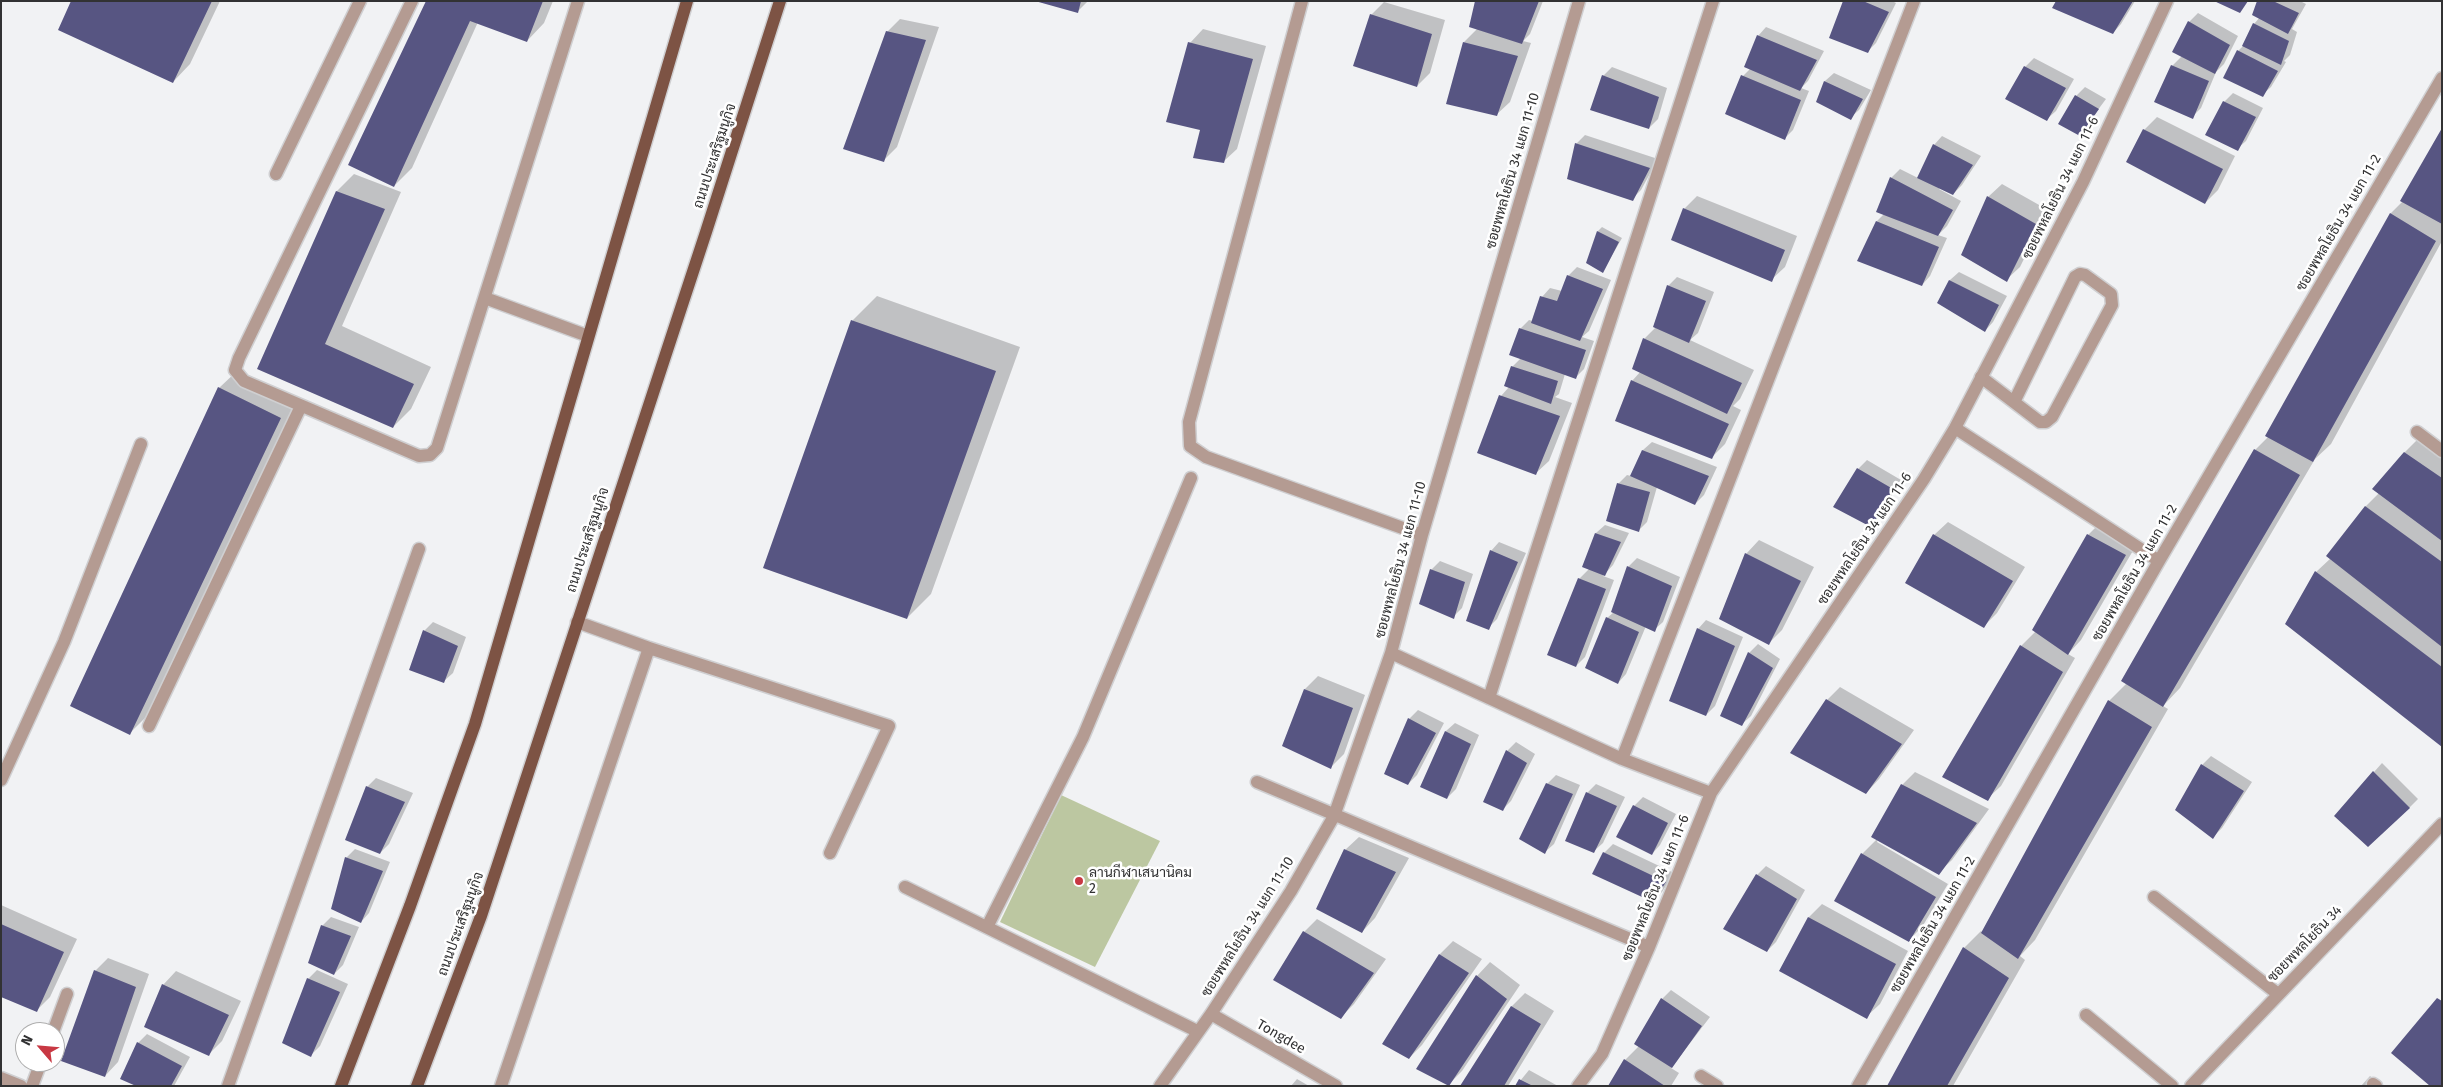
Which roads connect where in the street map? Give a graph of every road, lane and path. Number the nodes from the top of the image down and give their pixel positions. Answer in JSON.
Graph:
{"nodes":[{"id":1,"x":360,"y":1,"type":"edge"},
{"id":2,"x":412,"y":1,"type":"edge"},
{"id":3,"x":578,"y":1,"type":"edge"},
{"id":4,"x":687,"y":1,"type":"edge"},
{"id":5,"x":780,"y":1,"type":"edge"},
{"id":6,"x":1302,"y":1,"type":"edge"},
{"id":7,"x":1579,"y":1,"type":"edge"},
{"id":8,"x":1713,"y":1,"type":"edge"},
{"id":9,"x":1914,"y":1,"type":"edge"},
{"id":10,"x":2167,"y":1,"type":"edge"},
{"id":11,"x":2442,"y":78,"type":"edge"},
{"id":12,"x":276,"y":174,"type":"dead end"},
{"id":13,"x":485,"y":298,"type":"junction"},
{"id":14,"x":588,"y":336,"type":"junction"},
{"id":15,"x":1981,"y":377,"type":"junction"},
{"id":16,"x":2014,"y":402,"type":"junction"},
{"id":17,"x":301,"y":406,"type":"junction"},
{"id":18,"x":1955,"y":428,"type":"junction"},
{"id":19,"x":2417,"y":432,"type":"dead end"},
{"id":20,"x":141,"y":444,"type":"dead end"},
{"id":21,"x":2442,"y":451,"type":"edge"},
{"id":22,"x":1191,"y":478,"type":"dead end"},
{"id":23,"x":1422,"y":535,"type":"junction"},
{"id":24,"x":418,"y":549,"type":"dead end"},
{"id":25,"x":2159,"y":562,"type":"junction"},
{"id":26,"x":576,"y":622,"type":"junction"},
{"id":27,"x":649,"y":648,"type":"junction"},
{"id":28,"x":1391,"y":653,"type":"junction"},
{"id":29,"x":1489,"y":698,"type":"junction"},
{"id":30,"x":149,"y":726,"type":"dead end"},
{"id":31,"x":1622,"y":759,"type":"junction"},
{"id":32,"x":1,"y":780,"type":"edge"},
{"id":33,"x":1257,"y":782,"type":"dead end"},
{"id":34,"x":1711,"y":793,"type":"junction"},
{"id":35,"x":1334,"y":816,"type":"junction"},
{"id":36,"x":2442,"y":824,"type":"edge"},
{"id":37,"x":830,"y":853,"type":"dead end"},
{"id":38,"x":905,"y":887,"type":"dead end"},
{"id":39,"x":2154,"y":897,"type":"dead end"},
{"id":40,"x":986,"y":927,"type":"junction"},
{"id":41,"x":1649,"y":946,"type":"junction"},
{"id":42,"x":67,"y":994,"type":"dead end"},
{"id":43,"x":2278,"y":994,"type":"junction"},
{"id":44,"x":1211,"y":1014,"type":"junction"},
{"id":45,"x":2086,"y":1015,"type":"dead end"},
{"id":46,"x":56,"y":1022,"type":"edge"},
{"id":47,"x":1197,"y":1031,"type":"junction"},
{"id":48,"x":37,"y":1072,"type":"edge"},
{"id":49,"x":1701,"y":1076,"type":"dead end"},
{"id":50,"x":1,"y":1078,"type":"edge"},
{"id":51,"x":21,"y":1086,"type":"edge"},
{"id":52,"x":32,"y":1086,"type":"edge"},
{"id":53,"x":228,"y":1086,"type":"edge"},
{"id":54,"x":341,"y":1086,"type":"edge"},
{"id":55,"x":417,"y":1086,"type":"edge"},
{"id":56,"x":501,"y":1086,"type":"edge"},
{"id":57,"x":1160,"y":1086,"type":"edge"},
{"id":58,"x":1336,"y":1086,"type":"edge"},
{"id":59,"x":1578,"y":1086,"type":"edge"},
{"id":60,"x":1717,"y":1086,"type":"edge"},
{"id":61,"x":1858,"y":1086,"type":"edge"},
{"id":62,"x":2172,"y":1086,"type":"edge"},
{"id":63,"x":2191,"y":1086,"type":"edge"}],
"edges":[{"from":1,"to":12,"type":"street"},
{"from":2,"to":17,"type":"street"},
{"from":3,"to":13,"type":"street"},
{"from":4,"to":14,"type":"main road"},
{"from":5,"to":26,"type":"main road","name":"ถนนประเสริฐมนูกิจ"},
{"from":6,"to":23,"type":"street"},
{"from":7,"to":23,"type":"street","name":"ซอยพหลโยธิน 34 แยก 11-10"},
{"from":8,"to":29,"type":"street"},
{"from":9,"to":31,"type":"street"},
{"from":10,"to":15,"type":"street","name":"ซอยพหลโยธิน 34 แยก 11-6"},
{"from":11,"to":25,"type":"street","name":"ซอยพหลโยธิน 34 แยก 11-2"},
{"from":13,"to":14,"type":"street"},
{"from":13,"to":17,"type":"street"},
{"from":14,"to":54,"type":"main road"},
{"from":15,"to":16,"type":"street"},
{"from":15,"to":18,"type":"street","name":"ซอยพหลโยธิน 34 แยก 11-6"},
{"from":16,"to":16,"type":"street"},
{"from":17,"to":30,"type":"street"},
{"from":18,"to":25,"type":"street"},
{"from":18,"to":34,"type":"street","name":"ซอยพหลโยธิน 34 แยก 11-6"},
{"from":19,"to":21,"type":"street"},
{"from":20,"to":32,"type":"street"},
{"from":22,"to":40,"type":"street"},
{"from":23,"to":28,"type":"street","name":"ซอยพหลโยธิน 34 แยก 11-10"},
{"from":24,"to":53,"type":"street"},
{"from":25,"to":61,"type":"street","name":"ซอยพหลโยธิน 34 แยก 11-2"},
{"from":26,"to":27,"type":"street"},
{"from":26,"to":55,"type":"main road","name":"ถนนประเสริฐมนูกิจ"},
{"from":27,"to":37,"type":"street"},
{"from":27,"to":56,"type":"street"},
{"from":28,"to":29,"type":"street"},
{"from":28,"to":35,"type":"street","name":"ซอยพหลโยธิน 34 แยก 11-10"},
{"from":29,"to":31,"type":"street"},
{"from":31,"to":34,"type":"street"},
{"from":33,"to":35,"type":"street"},
{"from":34,"to":41,"type":"street","name":"ซอยพหลโยธิน 34 แยก 11-6"},
{"from":35,"to":41,"type":"street"},
{"from":35,"to":44,"type":"street","name":"ซอยพหลโยธิน 34 แยก 11-10"},
{"from":36,"to":43,"type":"street","name":"ซอยพหลโยธิน 34"},
{"from":38,"to":40,"type":"street"},
{"from":39,"to":43,"type":"street"},
{"from":40,"to":47,"type":"street"},
{"from":41,"to":59,"type":"street","name":"ซอยพหลโยธิน 34 แยก 11-6"},
{"from":42,"to":46,"type":"street"},
{"from":43,"to":63,"type":"street","name":"ซอยพหลโยธิน 34"},
{"from":44,"to":47,"type":"street","name":"ซอยพหลโยธิน 34 แยก 11-10"},
{"from":44,"to":58,"type":"street","name":"Tongdee"},
{"from":45,"to":62,"type":"street"},
{"from":47,"to":57,"type":"street","name":"ซอยพหลโยธิน 34 แยก 11-10"},
{"from":48,"to":52,"type":"street"},
{"from":49,"to":60,"type":"street"},
{"from":50,"to":51,"type":"street"}]}
